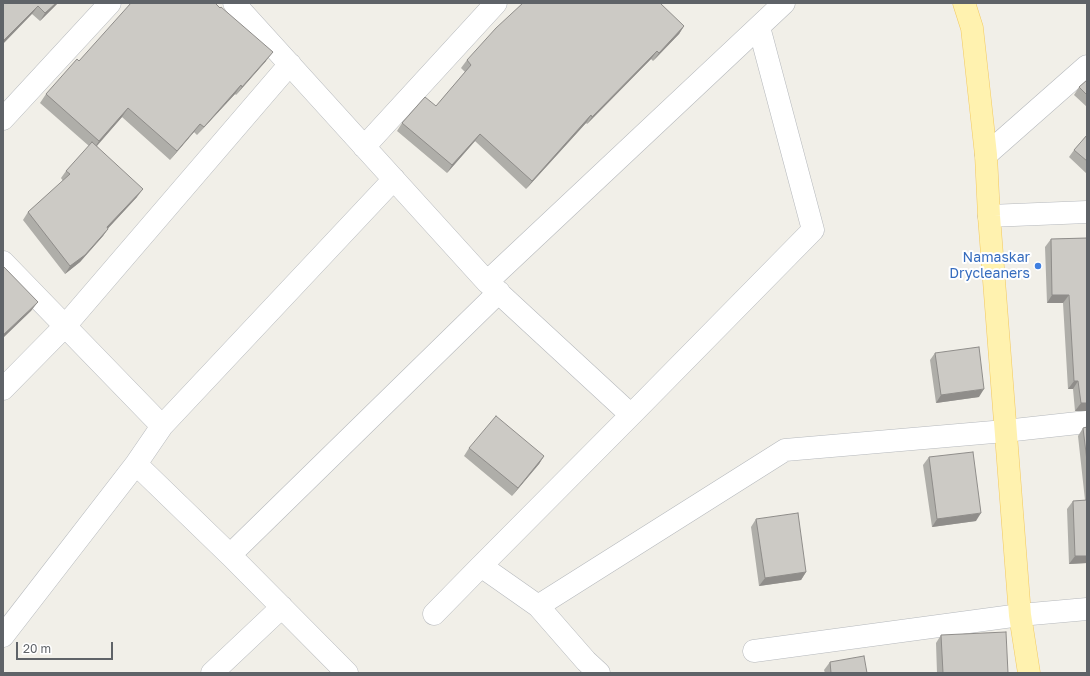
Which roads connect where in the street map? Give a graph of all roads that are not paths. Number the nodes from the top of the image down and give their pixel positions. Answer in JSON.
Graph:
{"nodes":[{"id":1,"x":110,"y":3,"type":"edge"},
{"id":2,"x":496,"y":3,"type":"edge"},
{"id":3,"x":784,"y":3,"type":"edge"},
{"id":4,"x":964,"y":3,"type":"edge"},
{"id":5,"x":237,"y":4,"type":"edge"},
{"id":6,"x":759,"y":27,"type":"junction"},
{"id":7,"x":290,"y":64,"type":"junction"},
{"id":8,"x":1087,"y":66,"type":"edge"},
{"id":9,"x":3,"y":119,"type":"edge"},
{"id":10,"x":364,"y":147,"type":"junction"},
{"id":11,"x":986,"y":155,"type":"junction"},
{"id":12,"x":394,"y":179,"type":"junction"},
{"id":13,"x":1087,"y":212,"type":"edge"},
{"id":14,"x":989,"y":216,"type":"junction"},
{"id":15,"x":3,"y":262,"type":"edge"},
{"id":16,"x":493,"y":287,"type":"junction"},
{"id":17,"x":65,"y":326,"type":"junction"},
{"id":18,"x":3,"y":389,"type":"edge"},
{"id":19,"x":631,"y":415,"type":"junction"},
{"id":20,"x":1087,"y":422,"type":"edge"},
{"id":21,"x":162,"y":426,"type":"junction"},
{"id":22,"x":1005,"y":431,"type":"junction"},
{"id":23,"x":136,"y":464,"type":"junction"},
{"id":24,"x":230,"y":555,"type":"junction"},
{"id":25,"x":481,"y":566,"type":"junction"},
{"id":26,"x":538,"y":606,"type":"junction"},
{"id":27,"x":282,"y":607,"type":"junction"},
{"id":28,"x":1087,"y":609,"type":"edge"},
{"id":29,"x":434,"y":614,"type":"dead end"},
{"id":30,"x":1020,"y":615,"type":"junction"},
{"id":31,"x":3,"y":636,"type":"edge"},
{"id":32,"x":754,"y":652,"type":"dead end"},
{"id":33,"x":212,"y":673,"type":"edge"},
{"id":34,"x":347,"y":673,"type":"edge"},
{"id":35,"x":599,"y":673,"type":"edge"},
{"id":36,"x":1029,"y":673,"type":"edge"}],
"edges":[{"from":1,"to":9,"type":"street"},
{"from":2,"to":10,"type":"street"},
{"from":3,"to":6,"type":"street"},
{"from":4,"to":11,"type":"main road"},
{"from":5,"to":7,"type":"street"},
{"from":6,"to":16,"type":"street"},
{"from":6,"to":19,"type":"street"},
{"from":7,"to":10,"type":"street"},
{"from":7,"to":17,"type":"street"},
{"from":8,"to":11,"type":"street"},
{"from":10,"to":12,"type":"street"},
{"from":11,"to":14,"type":"main road"},
{"from":12,"to":16,"type":"street"},
{"from":12,"to":21,"type":"street"},
{"from":13,"to":14,"type":"street"},
{"from":14,"to":22,"type":"main road"},
{"from":15,"to":17,"type":"street"},
{"from":16,"to":19,"type":"street"},
{"from":16,"to":24,"type":"street"},
{"from":17,"to":18,"type":"street"},
{"from":17,"to":21,"type":"street"},
{"from":19,"to":25,"type":"street"},
{"from":20,"to":22,"type":"street"},
{"from":21,"to":23,"type":"street"},
{"from":22,"to":26,"type":"street"},
{"from":22,"to":30,"type":"main road"},
{"from":23,"to":24,"type":"street"},
{"from":23,"to":31,"type":"street"},
{"from":24,"to":27,"type":"street"},
{"from":25,"to":26,"type":"street"},
{"from":25,"to":29,"type":"street"},
{"from":26,"to":35,"type":"street"},
{"from":27,"to":33,"type":"street"},
{"from":27,"to":34,"type":"street"},
{"from":28,"to":30,"type":"street"},
{"from":30,"to":32,"type":"street"},
{"from":30,"to":36,"type":"main road"}]}
